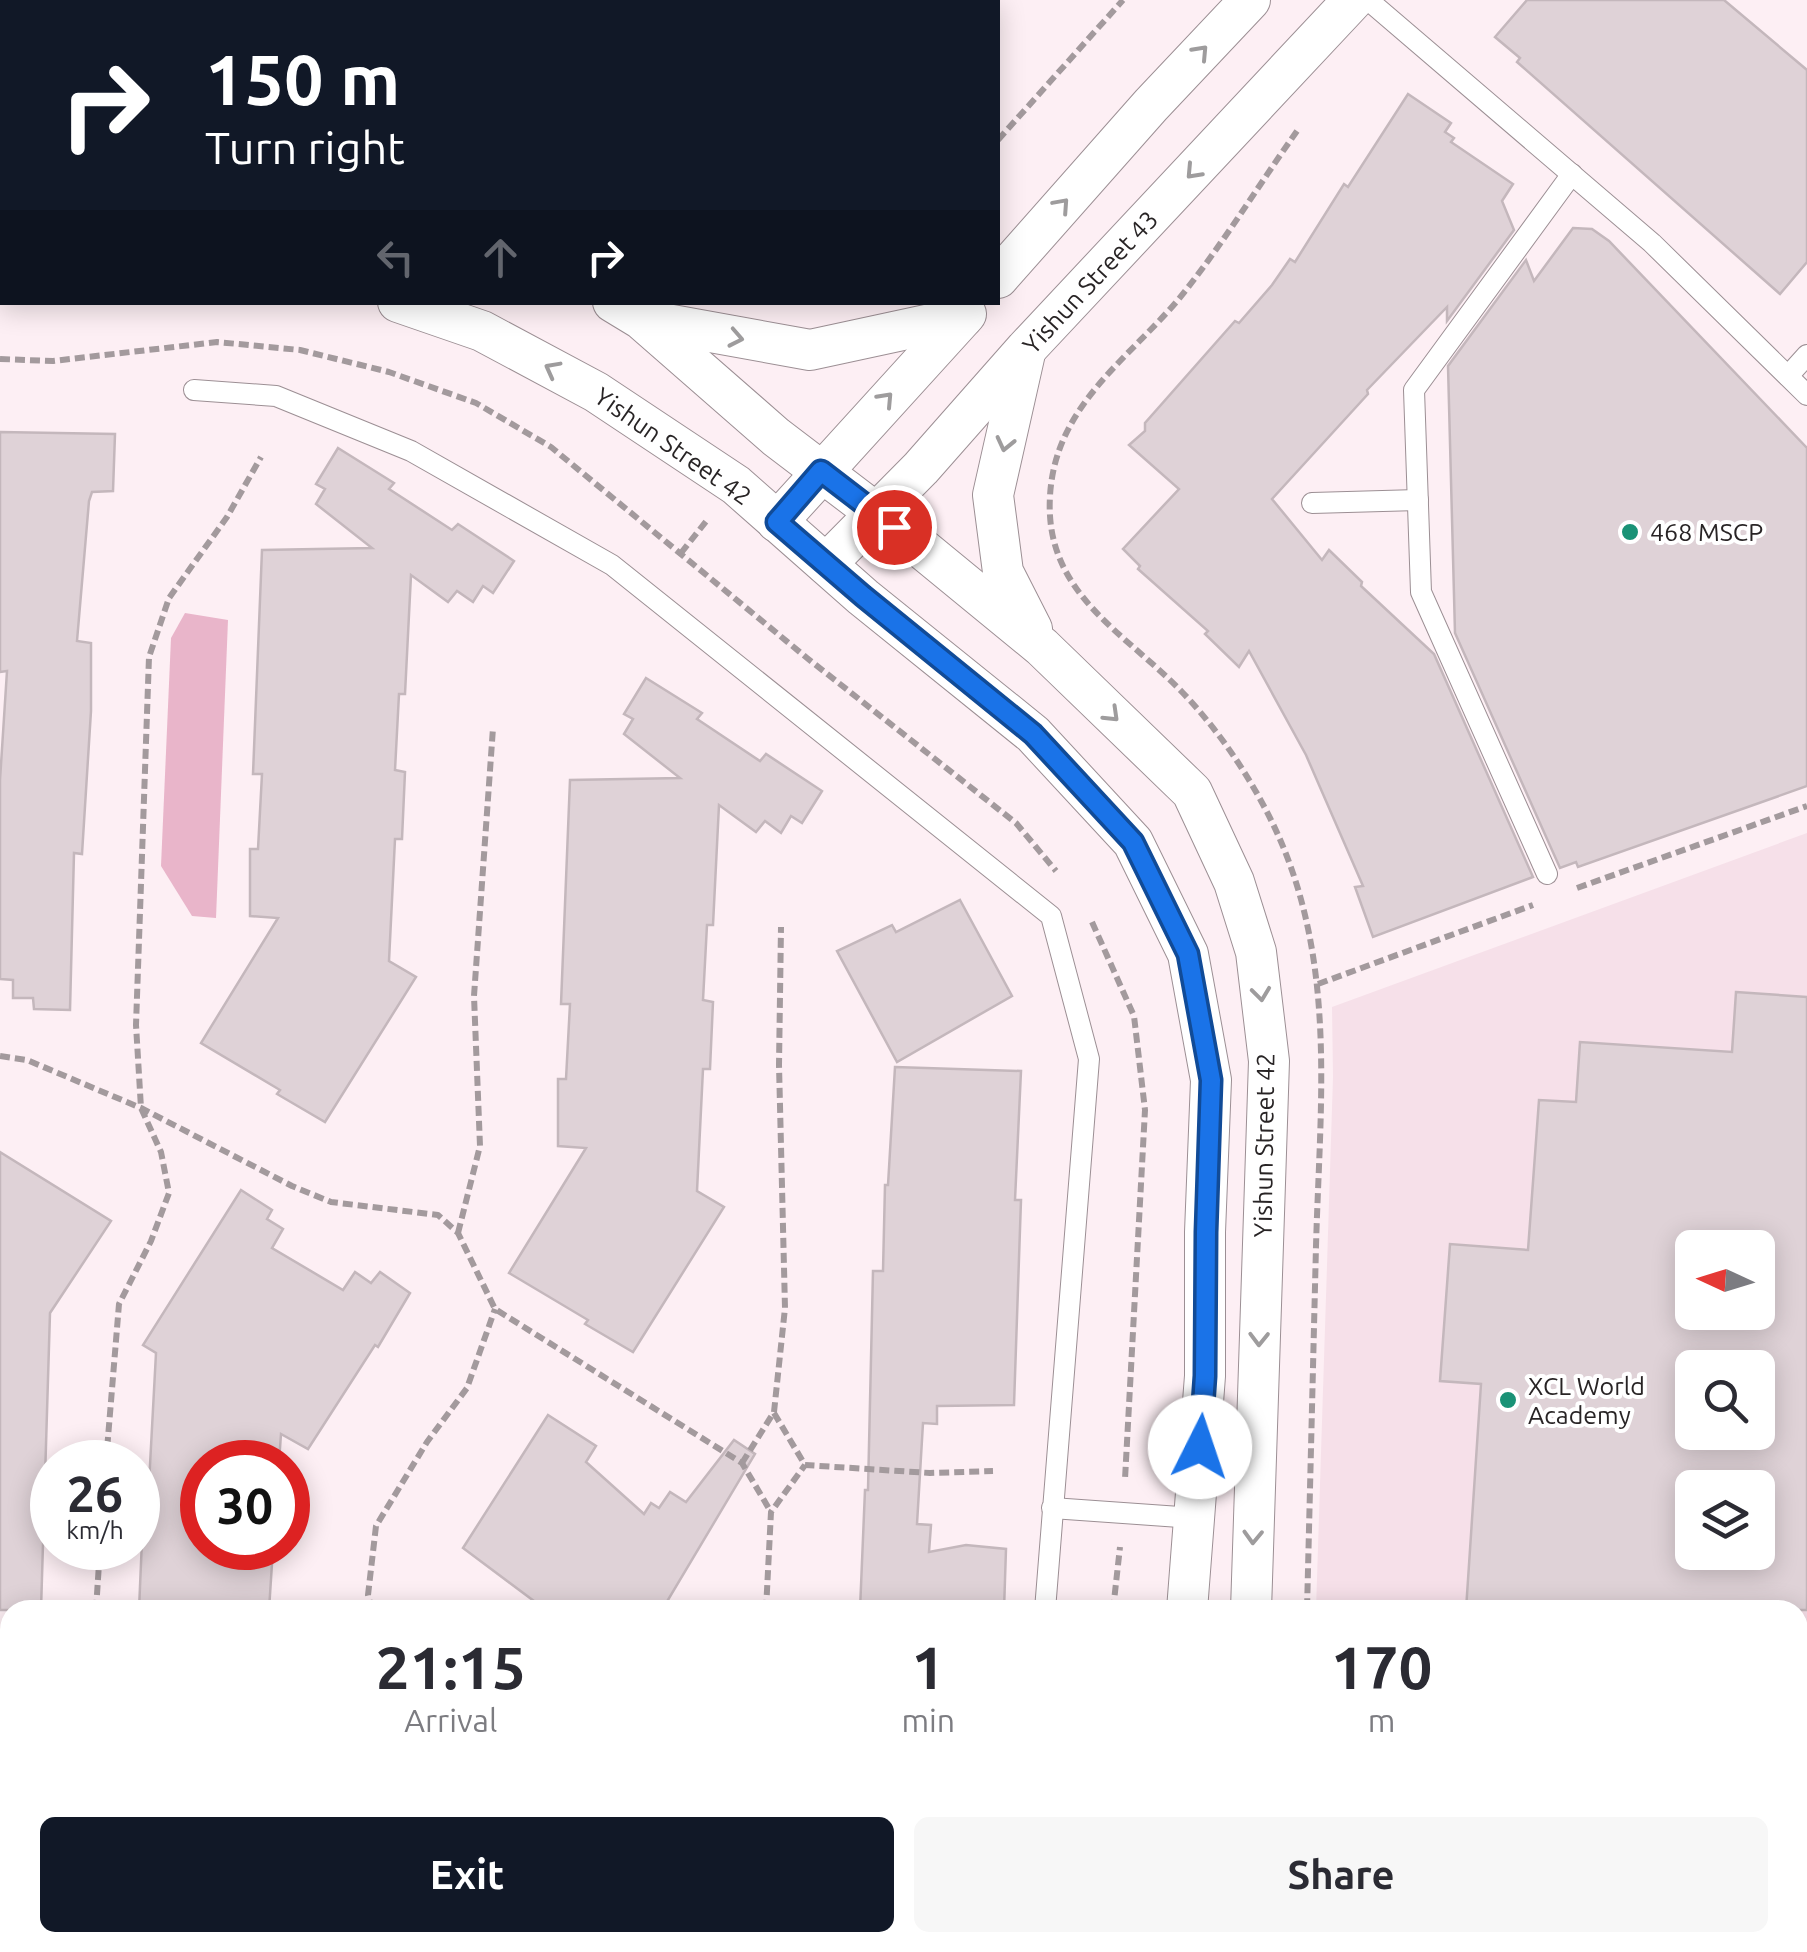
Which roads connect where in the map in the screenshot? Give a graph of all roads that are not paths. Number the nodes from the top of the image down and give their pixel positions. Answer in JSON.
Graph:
{"nodes":[{"id":1,"x":1250,"y":0,"type":"edge"},
{"id":2,"x":1353,"y":0,"type":"edge"},
{"id":3,"x":1368,"y":0,"type":"edge"},
{"id":4,"x":1572,"y":174,"type":"junction"},
{"id":5,"x":1000,"y":276,"type":"edge"},
{"id":6,"x":406,"y":305,"type":"edge"},
{"id":7,"x":969,"y":310,"type":"edge"},
{"id":8,"x":627,"y":311,"type":"edge"},
{"id":9,"x":1026,"y":349,"type":"junction"},
{"id":10,"x":1807,"y":355,"type":"edge"},
{"id":11,"x":1788,"y":376,"type":"junction"},
{"id":12,"x":194,"y":390,"type":"dead end"},
{"id":13,"x":1807,"y":396,"type":"edge"},
{"id":14,"x":821,"y":471,"type":"junction"},
{"id":15,"x":1418,"y":500,"type":"junction"},
{"id":16,"x":1312,"y":503,"type":"dead end"},
{"id":17,"x":874,"y":512,"type":"junction"},
{"id":18,"x":777,"y":522,"type":"junction"},
{"id":19,"x":826,"y":564,"type":"junction"},
{"id":20,"x":1042,"y":647,"type":"junction"},
{"id":21,"x":1546,"y":874,"type":"dead end"},
{"id":22,"x":1052,"y":1508,"type":"junction"},
{"id":23,"x":1194,"y":1518,"type":"junction"},
{"id":24,"x":1046,"y":1600,"type":"edge"},
{"id":25,"x":1188,"y":1600,"type":"edge"},
{"id":26,"x":1251,"y":1600,"type":"edge"}],
"edges":[{"from":5,"to":1,"type":"street","one_way":true},
{"from":2,"to":9,"type":"street","name":"Yishun Street 43","one_way":true},
{"from":3,"to":4,"type":"lane"},
{"from":4,"to":11,"type":"lane"},
{"from":4,"to":15,"type":"lane"},
{"from":18,"to":6,"type":"street","name":"Yishun Street 42","one_way":true},
{"from":8,"to":7,"type":"street","one_way":true},
{"from":14,"to":7,"type":"street","one_way":true},
{"from":8,"to":14,"type":"street","name":"Yishun Street 42"},
{"from":9,"to":17,"type":"street","name":"Yishun Street 43"},
{"from":9,"to":20,"type":"street","one_way":true},
{"from":10,"to":11,"type":"lane"},
{"from":11,"to":13,"type":"lane"},
{"from":12,"to":22,"type":"lane"},
{"from":14,"to":17,"type":"street","name":"Yishun Street 42"},
{"from":14,"to":18,"type":"street"},
{"from":15,"to":16,"type":"lane"},
{"from":15,"to":21,"type":"lane"},
{"from":17,"to":19,"type":"street","name":"Yishun Street 43"},
{"from":17,"to":20,"type":"street","name":"Yishun Street 42"},
{"from":18,"to":19,"type":"street","name":"Yishun Street 42"},
{"from":19,"to":23,"type":"street","name":"Yishun Street 42"},
{"from":20,"to":26,"type":"street","name":"Yishun Street 42","one_way":true},
{"from":22,"to":23,"type":"lane"},
{"from":22,"to":24,"type":"lane"},
{"from":23,"to":25,"type":"street","name":"Yishun Street 42"}]}
